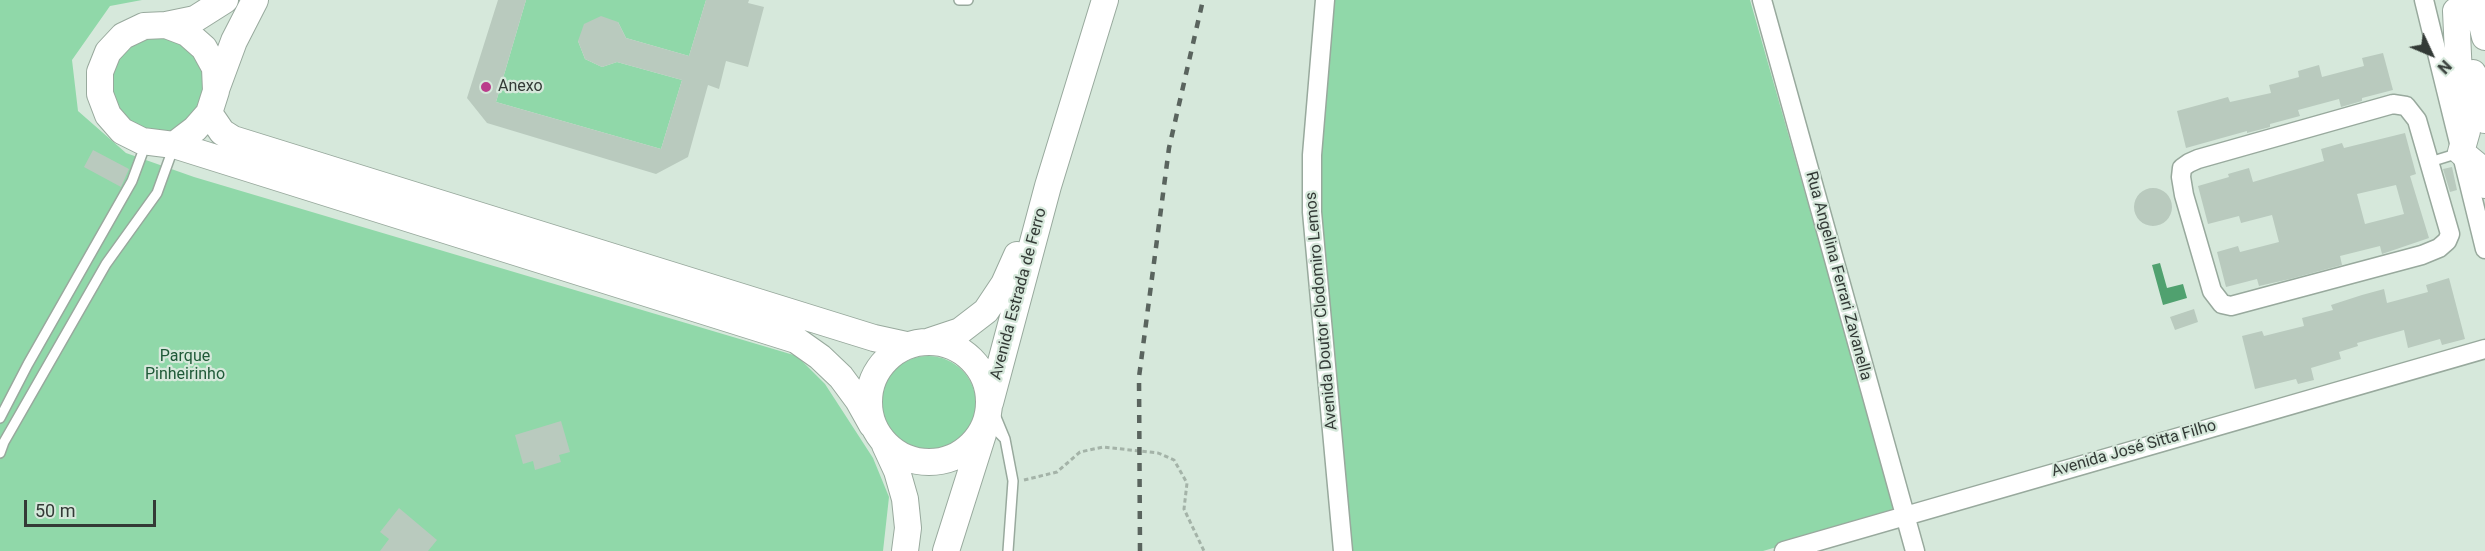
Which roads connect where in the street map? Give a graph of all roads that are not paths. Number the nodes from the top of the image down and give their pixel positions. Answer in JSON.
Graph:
{"nodes":[{"id":1,"x":225,"y":0,"type":"edge"},
{"id":2,"x":255,"y":0,"type":"edge"},
{"id":3,"x":959,"y":0,"type":"edge"},
{"id":4,"x":968,"y":0,"type":"edge"},
{"id":5,"x":1105,"y":0,"type":"edge"},
{"id":6,"x":1325,"y":0,"type":"edge"},
{"id":7,"x":1762,"y":0,"type":"edge"},
{"id":8,"x":2424,"y":0,"type":"edge"},
{"id":9,"x":2462,"y":4,"type":"edge"},
{"id":10,"x":166,"y":25,"type":"junction"},
{"id":11,"x":2485,"y":37,"type":"edge"},
{"id":12,"x":213,"y":102,"type":"junction"},
{"id":13,"x":2485,"y":120,"type":"edge"},
{"id":14,"x":142,"y":141,"type":"junction"},
{"id":15,"x":174,"y":145,"type":"junction"},
{"id":16,"x":2461,"y":153,"type":"junction"},
{"id":17,"x":2430,"y":162,"type":"junction"},
{"id":18,"x":2485,"y":185,"type":"edge"},
{"id":19,"x":1048,"y":186,"type":"junction"},
{"id":20,"x":2485,"y":249,"type":"edge"},
{"id":21,"x":90,"y":254,"type":"junction"},
{"id":22,"x":106,"y":264,"type":"junction"},
{"id":23,"x":918,"y":343,"type":"junction"},
{"id":24,"x":2485,"y":349,"type":"edge"},
{"id":25,"x":0,"y":418,"type":"edge"},
{"id":26,"x":993,"y":422,"type":"junction"},
{"id":27,"x":879,"y":435,"type":"junction"},
{"id":28,"x":0,"y":453,"type":"edge"},
{"id":29,"x":1905,"y":515,"type":"junction"},
{"id":30,"x":906,"y":551,"type":"edge"},
{"id":31,"x":946,"y":551,"type":"edge"},
{"id":32,"x":1008,"y":551,"type":"edge"},
{"id":33,"x":1343,"y":551,"type":"edge"},
{"id":34,"x":1784,"y":551,"type":"edge"},
{"id":35,"x":1915,"y":551,"type":"edge"}],
"edges":[{"from":1,"to":10,"type":"main road"},
{"from":2,"to":12,"type":"main road"},
{"from":3,"to":4,"type":"lane"},
{"from":5,"to":19,"type":"main road","name":"Avenida Estrada de Ferro"},
{"from":6,"to":33,"type":"street","name":"Avenida Doutor Clodomiro Lemos"},
{"from":7,"to":29,"type":"street","name":"Rua Angelina Ferrari Zavanella"},
{"from":8,"to":16,"type":"street"},
{"from":9,"to":11,"type":"main road"},
{"from":9,"to":13,"type":"main road"},
{"from":9,"to":16,"type":"main road"},
{"from":10,"to":12,"type":"main road"},
{"from":10,"to":14,"type":"main road"},
{"from":12,"to":15,"type":"main road"},
{"from":12,"to":23,"type":"main road"},
{"from":14,"to":15,"type":"main road"},
{"from":14,"to":21,"type":"lane"},
{"from":15,"to":22,"type":"lane"},
{"from":15,"to":27,"type":"main road"},
{"from":16,"to":17,"type":"lane"},
{"from":16,"to":18,"type":"main road"},
{"from":16,"to":20,"type":"street"},
{"from":17,"to":17,"type":"street"},
{"from":19,"to":23,"type":"main road","name":"Avenida Estrada de Ferro"},
{"from":19,"to":26,"type":"main road","name":"Avenida Estrada de Ferro"},
{"from":21,"to":22,"type":"lane"},
{"from":21,"to":25,"type":"lane"},
{"from":22,"to":28,"type":"lane"},
{"from":23,"to":26,"type":"main road","name":"Avenida Estrada de Ferro"},
{"from":23,"to":27,"type":"main road","name":"Avenida Estrada de Ferro"},
{"from":24,"to":29,"type":"street","name":"Avenida José Sitta Filho"},
{"from":26,"to":27,"type":"main road","name":"Avenida Estrada de Ferro"},
{"from":26,"to":31,"type":"main road","name":"Avenida Estrada de Ferro"},
{"from":26,"to":32,"type":"lane"},
{"from":27,"to":30,"type":"main road","name":"Avenida Estrada de Ferro"},
{"from":29,"to":34,"type":"street","name":"Avenida José Sitta Filho"},
{"from":29,"to":35,"type":"street","name":"Rua Angelina Ferrari Zavanella"}]}
